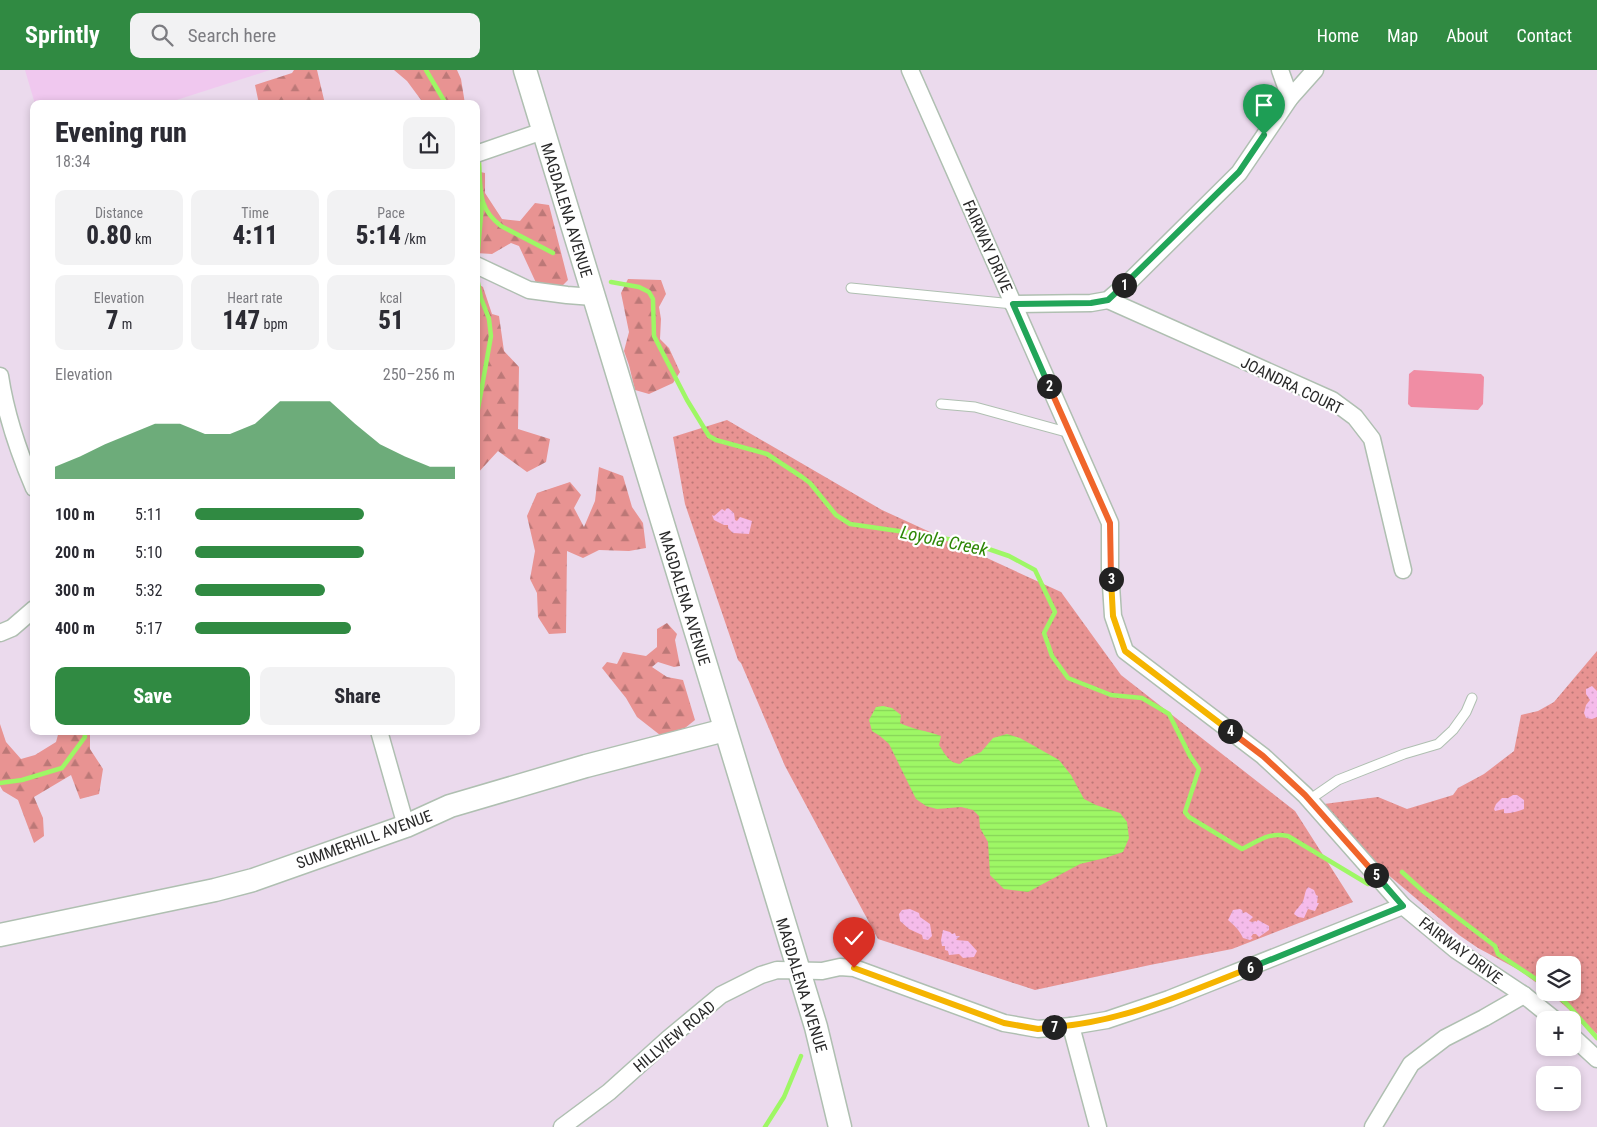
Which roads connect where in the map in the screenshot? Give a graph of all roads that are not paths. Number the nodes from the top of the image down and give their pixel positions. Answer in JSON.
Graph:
{"nodes":[{"id":1,"x":525,"y":70,"type":"edge"},
{"id":2,"x":910,"y":70,"type":"edge"},
{"id":3,"x":1280,"y":70,"type":"edge"},
{"id":4,"x":1315,"y":70,"type":"edge"},
{"id":5,"x":1290,"y":98,"type":"junction"},
{"id":6,"x":543,"y":132,"type":"junction"},
{"id":7,"x":480,"y":153,"type":"edge"},
{"id":8,"x":480,"y":267,"type":"edge"},
{"id":9,"x":851,"y":288,"type":"dead end"},
{"id":10,"x":592,"y":297,"type":"junction"},
{"id":11,"x":1108,"y":300,"type":"junction"},
{"id":12,"x":1013,"y":304,"type":"junction"},
{"id":13,"x":0,"y":376,"type":"edge"},
{"id":14,"x":941,"y":404,"type":"dead end"},
{"id":15,"x":1070,"y":433,"type":"junction"},
{"id":16,"x":30,"y":479,"type":"edge"},
{"id":17,"x":1403,"y":570,"type":"dead end"},
{"id":18,"x":30,"y":612,"type":"edge"},
{"id":19,"x":0,"y":633,"type":"edge"},
{"id":20,"x":1472,"y":698,"type":"dead end"},
{"id":21,"x":725,"y":730,"type":"junction"},
{"id":22,"x":380,"y":735,"type":"edge"},
{"id":23,"x":1309,"y":800,"type":"junction"},
{"id":24,"x":406,"y":826,"type":"junction"},
{"id":25,"x":1403,"y":906,"type":"junction"},
{"id":26,"x":0,"y":935,"type":"edge"},
{"id":27,"x":798,"y":970,"type":"junction"},
{"id":28,"x":1524,"y":995,"type":"junction"},
{"id":29,"x":1544,"y":1011,"type":"edge"},
{"id":30,"x":1071,"y":1026,"type":"junction"},
{"id":31,"x":1581,"y":1044,"type":"edge"},
{"id":32,"x":1597,"y":1059,"type":"edge"},
{"id":33,"x":562,"y":1127,"type":"edge"},
{"id":34,"x":840,"y":1127,"type":"edge"},
{"id":35,"x":1098,"y":1127,"type":"edge"},
{"id":36,"x":1373,"y":1127,"type":"edge"}],
"edges":[{"from":1,"to":6,"type":"main road","name":"MAGDALENA AVENUE"},
{"from":2,"to":12,"type":"street","name":"FAIRWAY DRIVE"},
{"from":3,"to":5,"type":"street"},
{"from":4,"to":5,"type":"street"},
{"from":5,"to":11,"type":"street"},
{"from":6,"to":7,"type":"street"},
{"from":6,"to":10,"type":"main road","name":"MAGDALENA AVENUE"},
{"from":8,"to":10,"type":"street"},
{"from":9,"to":12,"type":"lane"},
{"from":10,"to":21,"type":"main road","name":"MAGDALENA AVENUE"},
{"from":11,"to":12,"type":"street"},
{"from":11,"to":17,"type":"street","name":"JOANDRA COURT"},
{"from":12,"to":15,"type":"street","name":"FAIRWAY DRIVE"},
{"from":13,"to":16,"type":"street"},
{"from":14,"to":15,"type":"lane"},
{"from":15,"to":23,"type":"street","name":"FAIRWAY DRIVE"},
{"from":18,"to":19,"type":"street"},
{"from":20,"to":23,"type":"lane"},
{"from":21,"to":24,"type":"main road","name":"SUMMERHILL AVENUE"},
{"from":21,"to":27,"type":"main road","name":"MAGDALENA AVENUE"},
{"from":22,"to":24,"type":"street"},
{"from":23,"to":25,"type":"street","name":"FAIRWAY DRIVE"},
{"from":24,"to":26,"type":"main road","name":"SUMMERHILL AVENUE"},
{"from":25,"to":28,"type":"street","name":"FAIRWAY DRIVE"},
{"from":25,"to":30,"type":"street","name":"HILLVIEW ROAD"},
{"from":27,"to":30,"type":"street","name":"HILLVIEW ROAD"},
{"from":27,"to":33,"type":"street","name":"HILLVIEW ROAD"},
{"from":27,"to":34,"type":"main road","name":"MAGDALENA AVENUE"},
{"from":28,"to":29,"type":"street","name":"FAIRWAY DRIVE"},
{"from":28,"to":36,"type":"street"},
{"from":30,"to":35,"type":"street"},
{"from":31,"to":32,"type":"street"}]}
